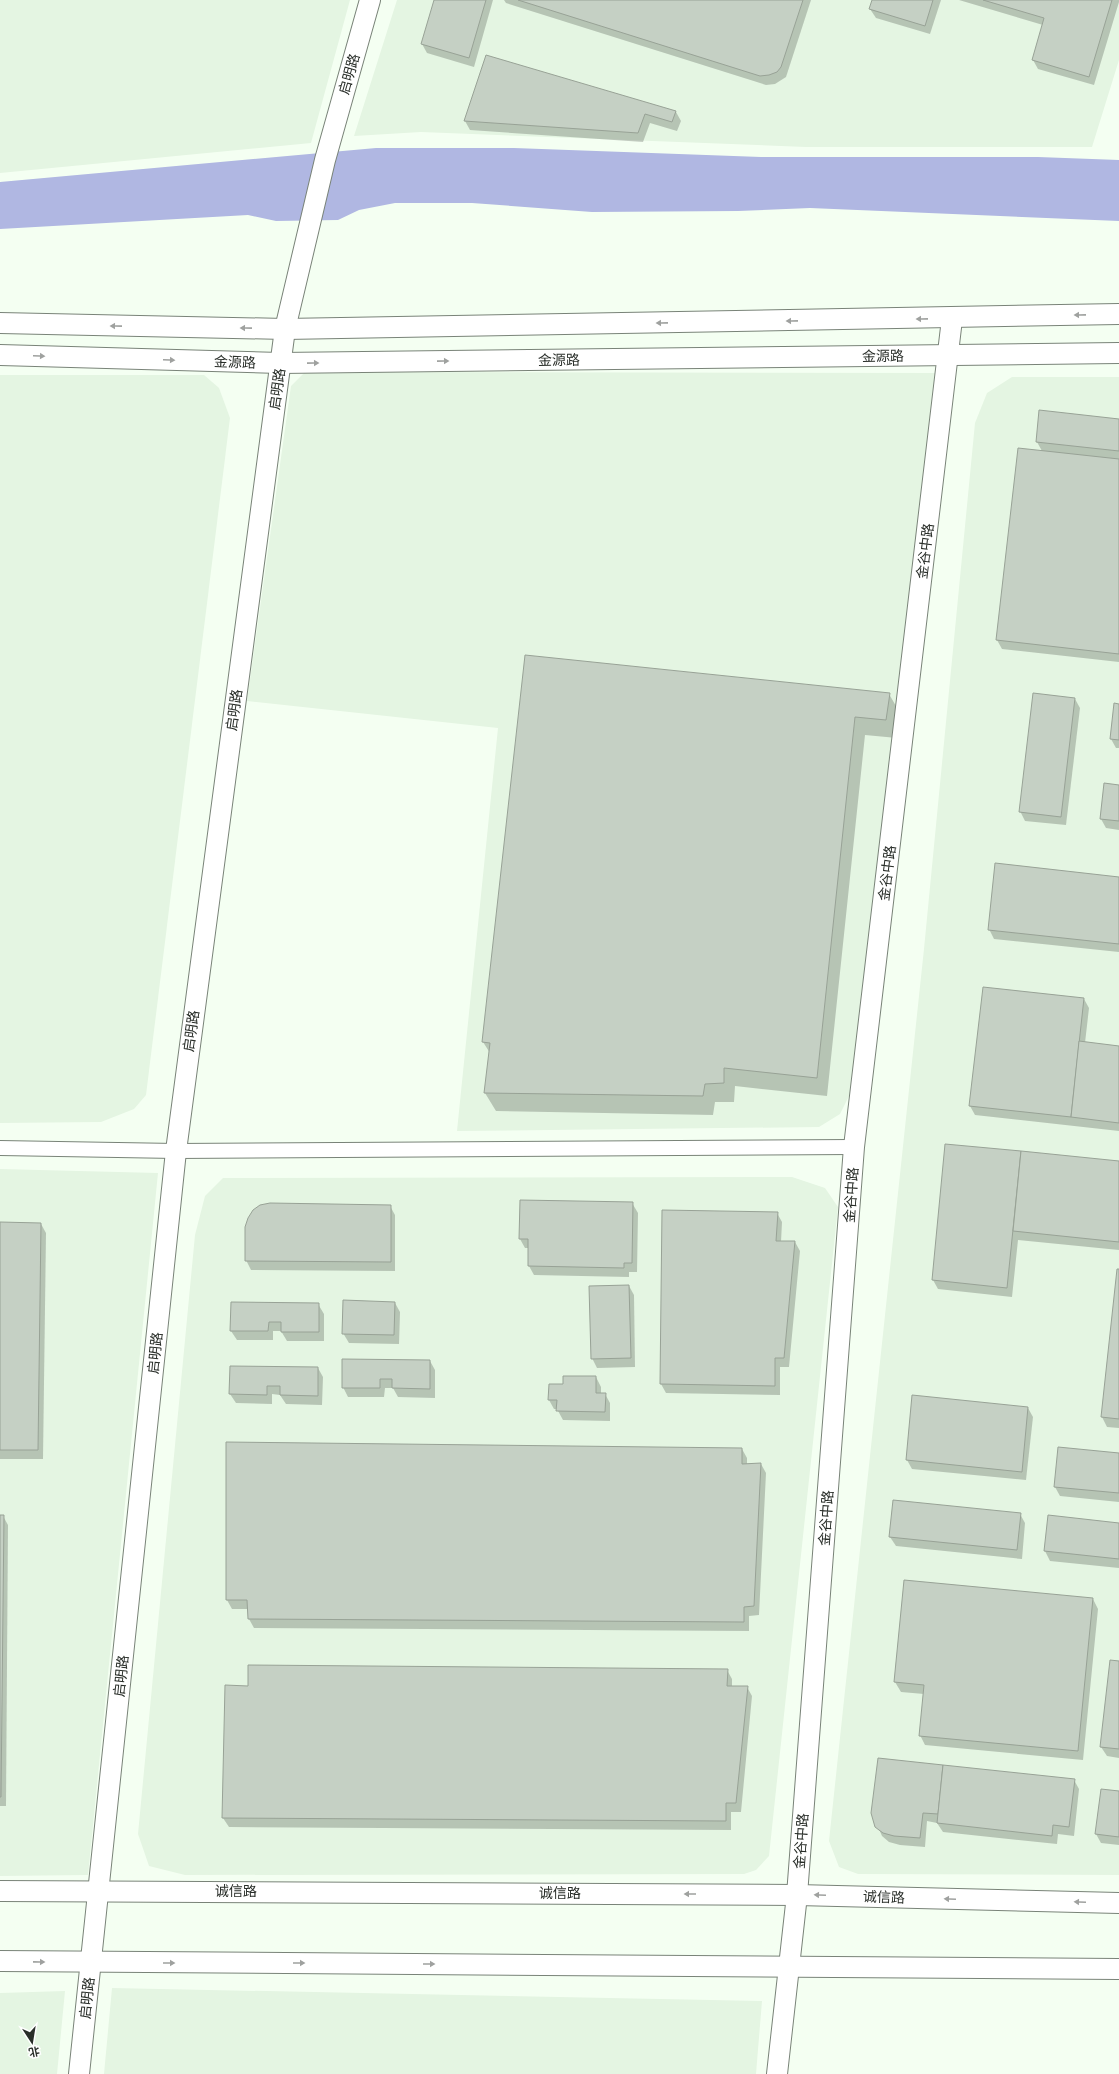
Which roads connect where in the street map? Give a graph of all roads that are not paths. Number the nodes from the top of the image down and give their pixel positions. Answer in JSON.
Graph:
{"nodes":[{"id":1,"x":370,"y":0,"type":"edge"},
{"id":2,"x":1119,"y":314,"type":"edge"},
{"id":3,"x":952,"y":319,"type":"junction"},
{"id":4,"x":0,"y":323,"type":"edge"},
{"id":5,"x":285,"y":329,"type":"junction"},
{"id":6,"x":1119,"y":353,"type":"edge"},
{"id":7,"x":0,"y":355,"type":"edge"},
{"id":8,"x":948,"y":355,"type":"junction"},
{"id":9,"x":280,"y":363,"type":"junction"},
{"id":10,"x":854,"y":1147,"type":"junction"},
{"id":11,"x":0,"y":1148,"type":"edge"},
{"id":12,"x":176,"y":1151,"type":"junction"},
{"id":13,"x":0,"y":1890,"type":"edge"},
{"id":14,"x":99,"y":1890,"type":"junction"},
{"id":15,"x":797,"y":1895,"type":"junction"},
{"id":16,"x":1119,"y":1903,"type":"edge"},
{"id":17,"x":0,"y":1961,"type":"edge"},
{"id":18,"x":91,"y":1962,"type":"junction"},
{"id":19,"x":789,"y":1966,"type":"junction"},
{"id":20,"x":1119,"y":1969,"type":"edge"},
{"id":21,"x":79,"y":2074,"type":"edge"},
{"id":22,"x":777,"y":2074,"type":"edge"}],
"edges":[{"from":1,"to":5,"type":"street","name":"启明路"},
{"from":2,"to":3,"type":"street","one_way":true},
{"from":3,"to":5,"type":"street","one_way":true},
{"from":3,"to":8,"type":"street","name":"金谷中路"},
{"from":5,"to":4,"type":"street","one_way":true},
{"from":5,"to":9,"type":"street","name":"启明路"},
{"from":6,"to":8,"type":"street","name":"金源路"},
{"from":7,"to":9,"type":"street","name":"金源路","one_way":true},
{"from":9,"to":8,"type":"street","name":"金源路","one_way":true},
{"from":8,"to":10,"type":"street","name":"金谷中路"},
{"from":9,"to":12,"type":"street","name":"启明路"},
{"from":10,"to":12,"type":"street"},
{"from":10,"to":15,"type":"street","name":"金谷中路"},
{"from":11,"to":12,"type":"street"},
{"from":12,"to":14,"type":"street","name":"启明路"},
{"from":13,"to":14,"type":"street","name":"诚信路"},
{"from":15,"to":14,"type":"street","name":"诚信路","one_way":true},
{"from":14,"to":18,"type":"street","name":"启明路"},
{"from":16,"to":15,"type":"street","name":"诚信路","one_way":true},
{"from":15,"to":19,"type":"street","name":"金谷中路"},
{"from":17,"to":18,"type":"street","one_way":true},
{"from":18,"to":19,"type":"street","one_way":true},
{"from":18,"to":21,"type":"street","name":"启明路"},
{"from":19,"to":20,"type":"street"},
{"from":19,"to":22,"type":"street","name":"金谷中路"}]}
